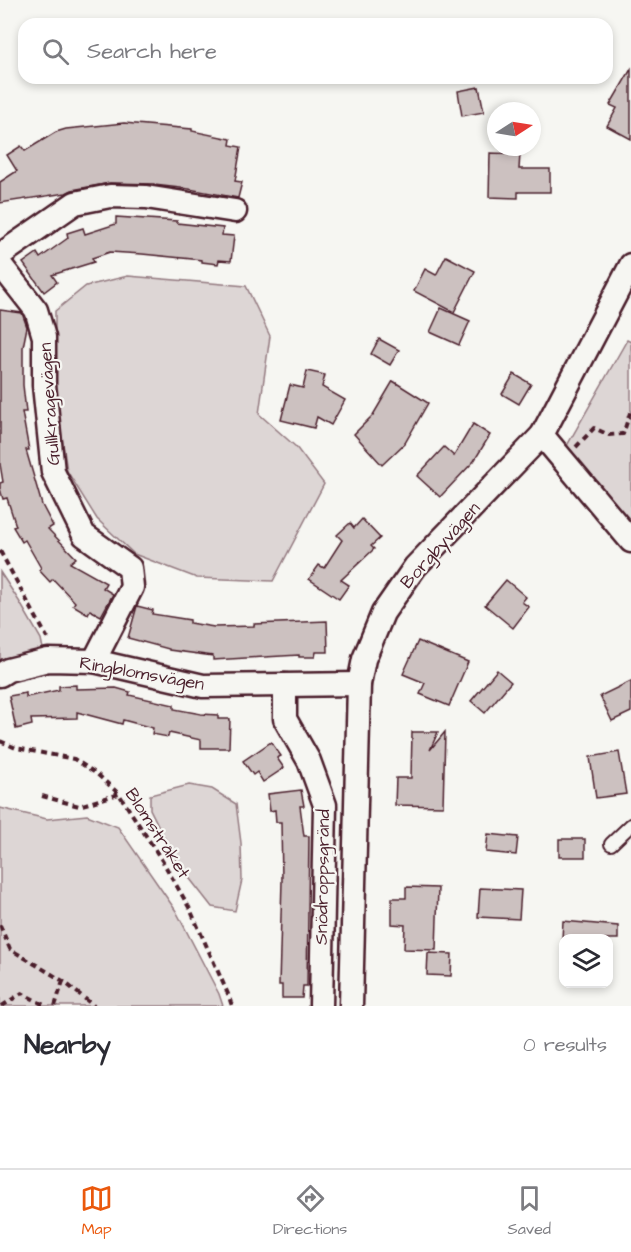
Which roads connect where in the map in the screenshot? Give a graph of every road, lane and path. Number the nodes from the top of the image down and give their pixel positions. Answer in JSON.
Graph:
{"nodes":[{"id":1,"x":235,"y":211,"type":"dead end"},
{"id":2,"x":0,"y":255,"type":"edge"},
{"id":3,"x":0,"y":264,"type":"edge"},
{"id":4,"x":631,"y":265,"type":"edge"},
{"id":5,"x":631,"y":411,"type":"edge"},
{"id":6,"x":542,"y":435,"type":"junction"},
{"id":7,"x":560,"y":456,"type":"junction"},
{"id":8,"x":631,"y":542,"type":"edge"},
{"id":9,"x":0,"y":551,"type":"edge"},
{"id":10,"x":48,"y":660,"type":"junction"},
{"id":11,"x":94,"y":662,"type":"junction"},
{"id":12,"x":0,"y":675,"type":"edge"},
{"id":13,"x":359,"y":684,"type":"junction"},
{"id":14,"x":285,"y":685,"type":"junction"},
{"id":15,"x":0,"y":741,"type":"edge"},
{"id":16,"x":118,"y":794,"type":"junction"},
{"id":17,"x":42,"y":796,"type":"dead end"},
{"id":18,"x":631,"y":825,"type":"edge"},
{"id":19,"x":611,"y":844,"type":"dead end"},
{"id":20,"x":0,"y":925,"type":"edge"},
{"id":21,"x":63,"y":981,"type":"junction"},
{"id":22,"x":2,"y":1006,"type":"edge"},
{"id":23,"x":46,"y":1006,"type":"edge"},
{"id":24,"x":55,"y":1006,"type":"edge"},
{"id":25,"x":94,"y":1006,"type":"edge"},
{"id":26,"x":232,"y":1006,"type":"edge"},
{"id":27,"x":321,"y":1006,"type":"edge"},
{"id":28,"x":351,"y":1006,"type":"edge"}],
"edges":[{"from":1,"to":2,"type":"street"},
{"from":3,"to":11,"type":"street","name":"Gullkragevägen"},
{"from":4,"to":6,"type":"street","name":"Borgbyvägen"},
{"from":5,"to":7,"type":"path"},
{"from":6,"to":7,"type":"street"},
{"from":6,"to":13,"type":"street","name":"Borgbyvägen"},
{"from":7,"to":8,"type":"street"},
{"from":9,"to":10,"type":"path"},
{"from":10,"to":11,"type":"street","name":"Ringblomsvägen"},
{"from":10,"to":12,"type":"street","name":"Ringblomsvägen"},
{"from":11,"to":14,"type":"street","name":"Ringblomsvägen"},
{"from":13,"to":14,"type":"street","name":"Ringblomsvägen"},
{"from":13,"to":28,"type":"street","name":"Borgbyvägen"},
{"from":14,"to":27,"type":"street","name":"Snödroppsgränd"},
{"from":15,"to":16,"type":"path","name":"Blomstråket"},
{"from":16,"to":17,"type":"path"},
{"from":16,"to":26,"type":"path","name":"Blomstråket"},
{"from":18,"to":19,"type":"lane"},
{"from":20,"to":21,"type":"path"},
{"from":21,"to":24,"type":"path"},
{"from":21,"to":25,"type":"path"},
{"from":22,"to":23,"type":"path"}]}
